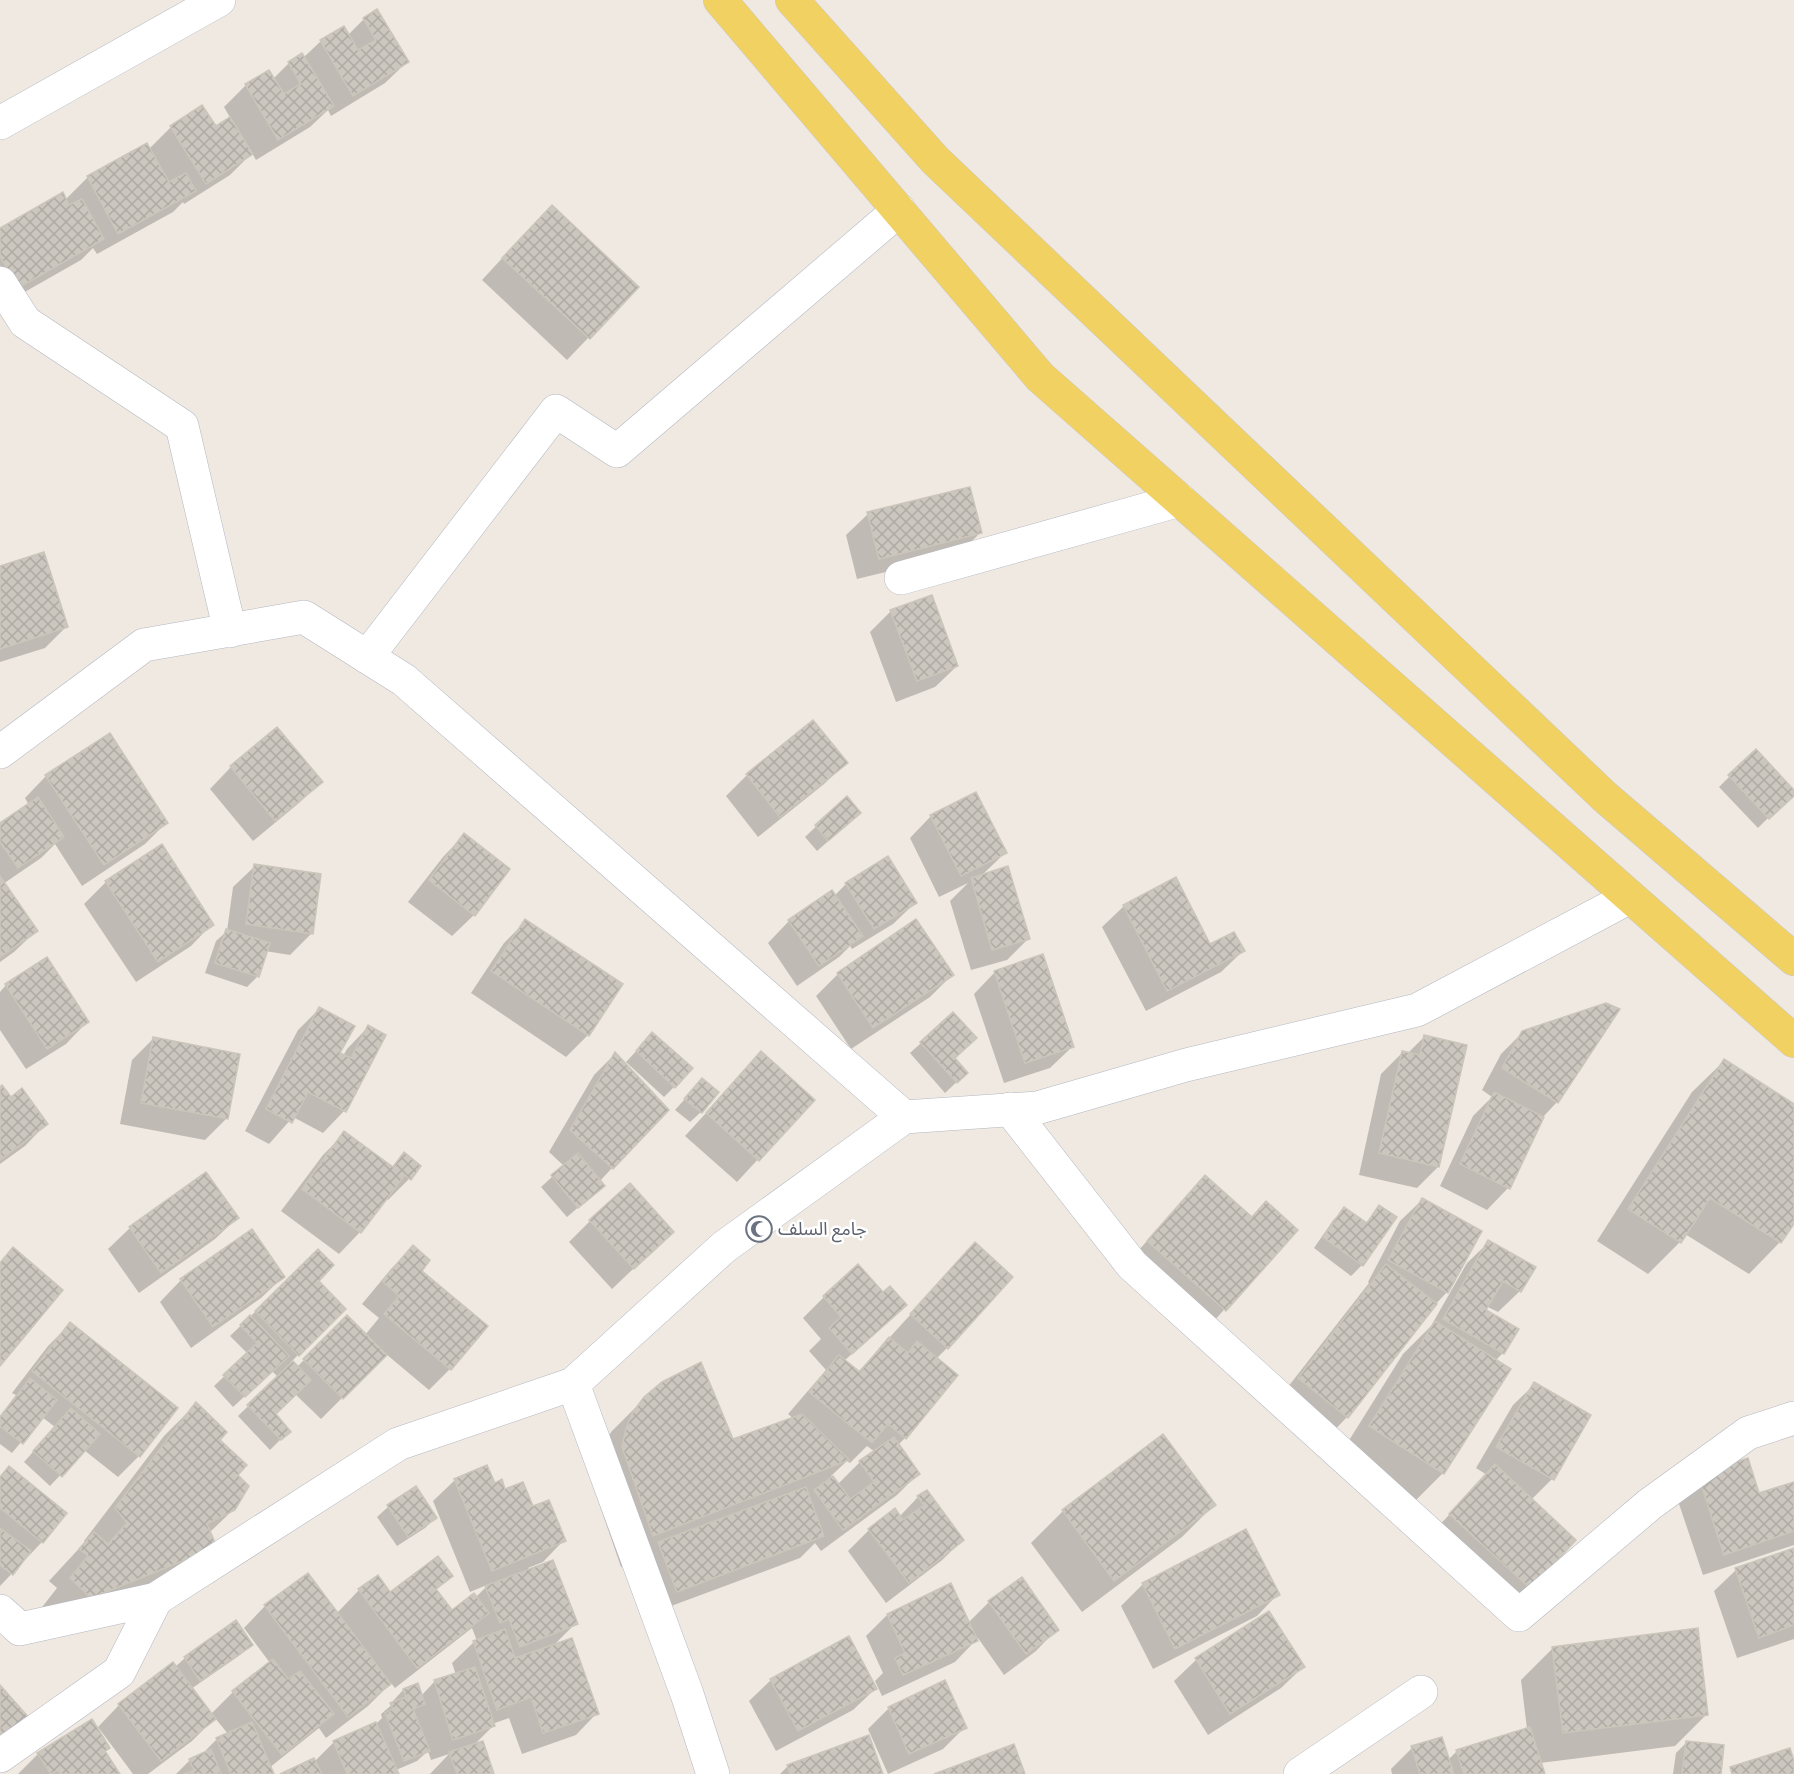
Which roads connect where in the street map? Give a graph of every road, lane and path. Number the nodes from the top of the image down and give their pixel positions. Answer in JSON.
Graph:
{"nodes":[{"id":1,"x":219,"y":0,"type":"edge"},
{"id":2,"x":720,"y":0,"type":"edge"},
{"id":3,"x":792,"y":0,"type":"edge"},
{"id":4,"x":0,"y":123,"type":"edge"},
{"id":5,"x":899,"y":210,"type":"junction"},
{"id":6,"x":0,"y":283,"type":"edge"},
{"id":7,"x":1180,"y":500,"type":"junction"},
{"id":8,"x":901,"y":578,"type":"dead end"},
{"id":9,"x":231,"y":631,"type":"junction"},
{"id":10,"x":367,"y":657,"type":"junction"},
{"id":11,"x":0,"y":752,"type":"edge"},
{"id":12,"x":1630,"y":897,"type":"junction"},
{"id":13,"x":1794,"y":959,"type":"edge"},
{"id":14,"x":1794,"y":1041,"type":"edge"},
{"id":15,"x":1010,"y":1110,"type":"junction"},
{"id":16,"x":904,"y":1117,"type":"junction"},
{"id":17,"x":573,"y":1383,"type":"junction"},
{"id":18,"x":1794,"y":1418,"type":"edge"},
{"id":19,"x":156,"y":1599,"type":"junction"},
{"id":20,"x":0,"y":1611,"type":"edge"},
{"id":21,"x":1421,"y":1692,"type":"dead end"},
{"id":22,"x":0,"y":1756,"type":"edge"},
{"id":23,"x":713,"y":1774,"type":"edge"},
{"id":24,"x":1300,"y":1774,"type":"edge"}],
"edges":[{"from":1,"to":4,"type":"street"},
{"from":2,"to":5,"type":"main road"},
{"from":3,"to":13,"type":"main road"},
{"from":5,"to":7,"type":"main road"},
{"from":5,"to":10,"type":"street"},
{"from":6,"to":9,"type":"street"},
{"from":7,"to":8,"type":"street"},
{"from":7,"to":12,"type":"main road"},
{"from":9,"to":10,"type":"street"},
{"from":9,"to":11,"type":"street"},
{"from":10,"to":16,"type":"street"},
{"from":12,"to":14,"type":"main road"},
{"from":12,"to":15,"type":"street"},
{"from":15,"to":16,"type":"street"},
{"from":15,"to":18,"type":"street"},
{"from":16,"to":17,"type":"street"},
{"from":17,"to":19,"type":"street"},
{"from":17,"to":23,"type":"street"},
{"from":19,"to":20,"type":"street"},
{"from":19,"to":22,"type":"street"},
{"from":21,"to":24,"type":"street"}]}
